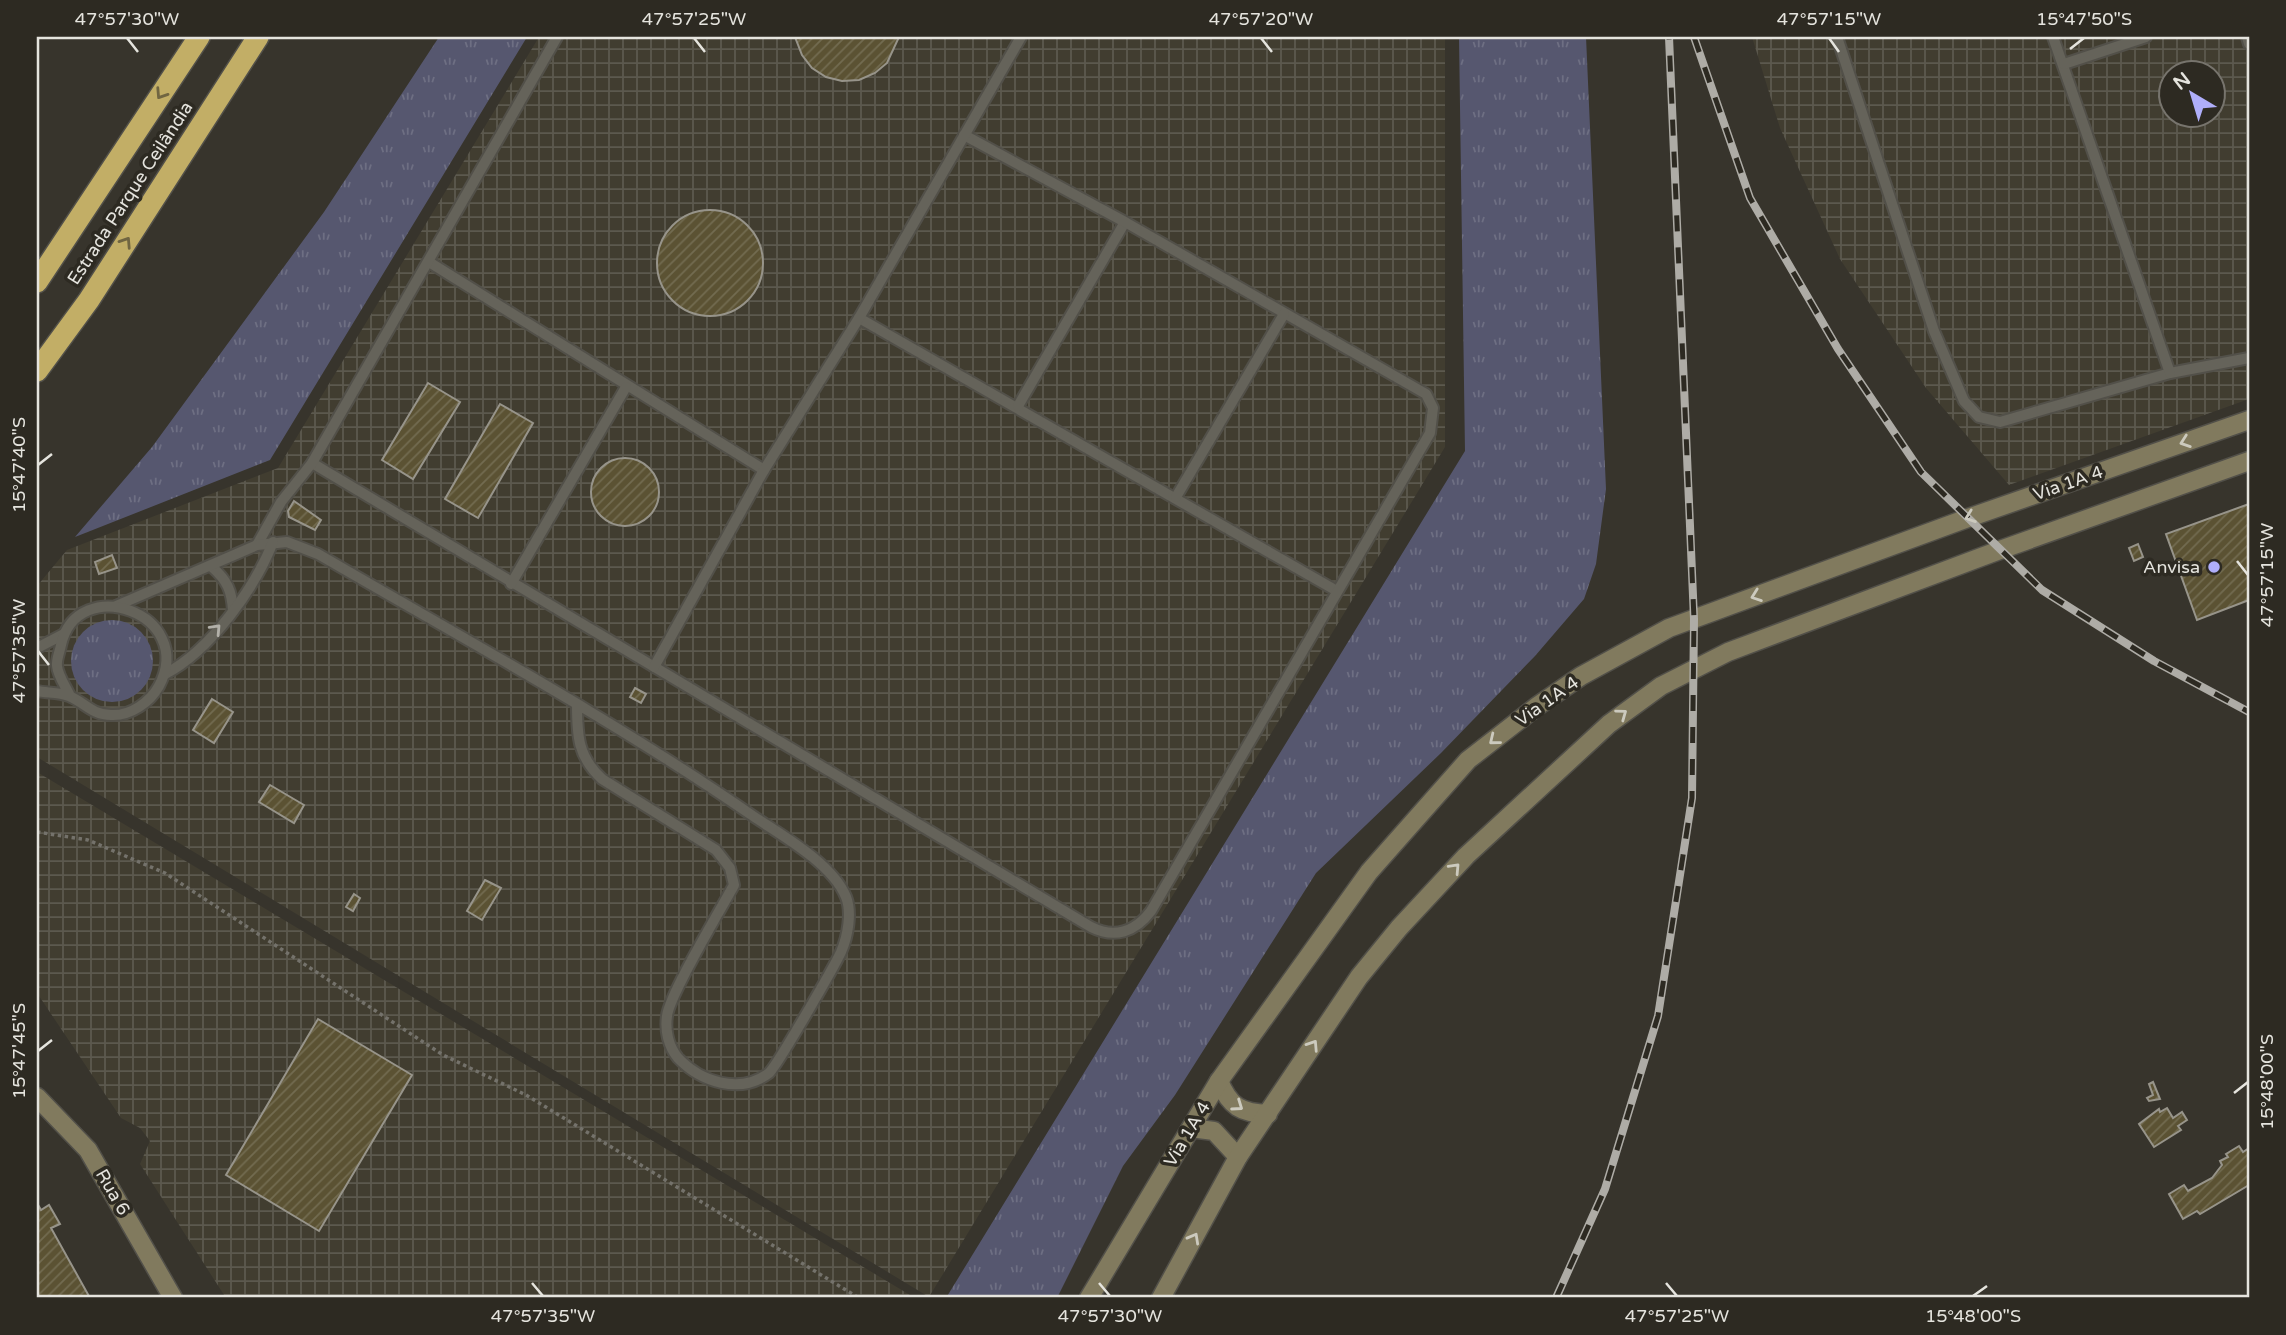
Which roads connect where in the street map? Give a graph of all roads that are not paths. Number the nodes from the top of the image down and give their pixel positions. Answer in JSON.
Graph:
{"nodes":[{"id":1,"x":199,"y":37,"type":"edge"},
{"id":2,"x":258,"y":37,"type":"edge"},
{"id":3,"x":557,"y":37,"type":"edge"},
{"id":4,"x":1021,"y":37,"type":"edge"},
{"id":5,"x":1837,"y":37,"type":"edge"},
{"id":6,"x":2053,"y":37,"type":"edge"},
{"id":7,"x":2146,"y":37,"type":"edge"},
{"id":8,"x":2247,"y":37,"type":"edge"},
{"id":9,"x":2249,"y":44,"type":"edge"},
{"id":10,"x":2064,"y":64,"type":"junction"},
{"id":11,"x":964,"y":135,"type":"junction"},
{"id":12,"x":1125,"y":222,"type":"junction"},
{"id":13,"x":429,"y":262,"type":"junction"},
{"id":14,"x":37,"y":282,"type":"edge"},
{"id":15,"x":89,"y":300,"type":"junction"},
{"id":16,"x":1284,"y":314,"type":"junction"},
{"id":17,"x":859,"y":318,"type":"junction"},
{"id":18,"x":2249,"y":358,"type":"edge"},
{"id":19,"x":37,"y":371,"type":"edge"},
{"id":20,"x":2170,"y":373,"type":"junction"},
{"id":21,"x":37,"y":386,"type":"edge"},
{"id":22,"x":626,"y":387,"type":"junction"},
{"id":23,"x":1018,"y":406,"type":"junction"},
{"id":24,"x":2249,"y":420,"type":"edge"},
{"id":25,"x":2249,"y":461,"type":"edge"},
{"id":26,"x":312,"y":463,"type":"junction"},
{"id":27,"x":764,"y":470,"type":"junction"},
{"id":28,"x":1176,"y":497,"type":"junction"},
{"id":29,"x":274,"y":542,"type":"junction"},
{"id":30,"x":257,"y":545,"type":"junction"},
{"id":31,"x":212,"y":567,"type":"junction"},
{"id":32,"x":511,"y":584,"type":"junction"},
{"id":33,"x":1337,"y":591,"type":"junction"},
{"id":34,"x":116,"y":606,"type":"junction"},
{"id":35,"x":233,"y":611,"type":"junction"},
{"id":36,"x":64,"y":634,"type":"junction"},
{"id":37,"x":37,"y":648,"type":"edge"},
{"id":38,"x":654,"y":667,"type":"junction"},
{"id":39,"x":165,"y":674,"type":"junction"},
{"id":40,"x":37,"y":691,"type":"edge"},
{"id":41,"x":70,"y":696,"type":"junction"},
{"id":42,"x":577,"y":705,"type":"junction"},
{"id":43,"x":1219,"y":1081,"type":"junction"},
{"id":44,"x":37,"y":1097,"type":"edge"},
{"id":45,"x":1268,"y":1114,"type":"junction"},
{"id":46,"x":1191,"y":1128,"type":"junction"},
{"id":47,"x":1238,"y":1157,"type":"junction"},
{"id":48,"x":173,"y":1298,"type":"edge"},
{"id":49,"x":1089,"y":1298,"type":"edge"},
{"id":50,"x":1161,"y":1298,"type":"edge"}],
"edges":[{"from":1,"to":14,"type":"highway","name":"Estrada Parque Ceilândia","one_way":true},
{"from":15,"to":2,"type":"highway","name":"Estrada Parque Ceilândia","one_way":true},
{"from":3,"to":13,"type":"lane"},
{"from":4,"to":11,"type":"lane"},
{"from":5,"to":20,"type":"lane"},
{"from":6,"to":10,"type":"lane"},
{"from":7,"to":10,"type":"lane"},
{"from":8,"to":9,"type":"lane"},
{"from":10,"to":20,"type":"lane"},
{"from":11,"to":12,"type":"lane"},
{"from":11,"to":17,"type":"lane"},
{"from":12,"to":16,"type":"lane"},
{"from":12,"to":23,"type":"lane"},
{"from":13,"to":22,"type":"lane"},
{"from":13,"to":26,"type":"lane"},
{"from":15,"to":19,"type":"highway","name":"Estrada Parque Ceilândia"},
{"from":15,"to":21,"type":"highway"},
{"from":16,"to":28,"type":"lane"},
{"from":16,"to":33,"type":"lane"},
{"from":17,"to":23,"type":"lane"},
{"from":17,"to":27,"type":"lane"},
{"from":18,"to":20,"type":"lane"},
{"from":22,"to":27,"type":"lane"},
{"from":22,"to":32,"type":"lane"},
{"from":23,"to":28,"type":"lane"},
{"from":24,"to":43,"type":"main road","name":"Via 1A 4","one_way":true},
{"from":45,"to":25,"type":"main road","one_way":true},
{"from":26,"to":30,"type":"lane"},
{"from":26,"to":32,"type":"lane"},
{"from":27,"to":38,"type":"lane"},
{"from":28,"to":33,"type":"lane"},
{"from":29,"to":30,"type":"lane"},
{"from":29,"to":35,"type":"lane"},
{"from":29,"to":42,"type":"lane"},
{"from":30,"to":31,"type":"lane"},
{"from":31,"to":34,"type":"lane"},
{"from":31,"to":35,"type":"lane"},
{"from":32,"to":38,"type":"lane"},
{"from":33,"to":38,"type":"lane"},
{"from":34,"to":36,"type":"lane"},
{"from":34,"to":39,"type":"lane"},
{"from":39,"to":35,"type":"lane","one_way":true},
{"from":36,"to":37,"type":"lane"},
{"from":36,"to":41,"type":"lane"},
{"from":39,"to":41,"type":"lane"},
{"from":40,"to":41,"type":"lane"},
{"from":42,"to":42,"type":"lane"},
{"from":43,"to":45,"type":"main road","one_way":true},
{"from":43,"to":46,"type":"main road","name":"Via 1A 4"},
{"from":44,"to":48,"type":"main road","name":"Rua 6"},
{"from":45,"to":47,"type":"main road"},
{"from":46,"to":47,"type":"main road"},
{"from":46,"to":49,"type":"main road","name":"Via 1A 4"},
{"from":50,"to":47,"type":"main road","one_way":true}]}
